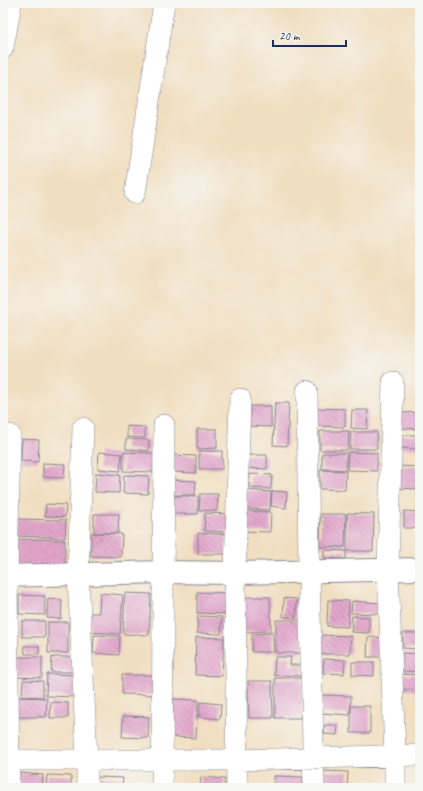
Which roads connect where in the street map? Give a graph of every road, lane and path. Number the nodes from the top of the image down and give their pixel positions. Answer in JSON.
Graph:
{"nodes":[{"id":1,"x":11,"y":3,"type":"edge"},
{"id":2,"x":164,"y":3,"type":"edge"},
{"id":3,"x":3,"y":48,"type":"edge"},
{"id":4,"x":135,"y":193,"type":"dead end"},
{"id":5,"x":393,"y":382,"type":"dead end"},
{"id":6,"x":307,"y":391,"type":"dead end"},
{"id":7,"x":240,"y":399,"type":"dead end"},
{"id":8,"x":164,"y":426,"type":"dead end"},
{"id":9,"x":83,"y":428,"type":"dead end"},
{"id":10,"x":10,"y":435,"type":"dead end"},
{"id":11,"x":420,"y":569,"type":"edge"},
{"id":12,"x":388,"y":570,"type":"junction"},
{"id":13,"x":309,"y":571,"type":"junction"},
{"id":14,"x":164,"y":572,"type":"junction"},
{"id":15,"x":235,"y":573,"type":"junction"},
{"id":16,"x":78,"y":575,"type":"junction"},
{"id":17,"x":5,"y":576,"type":"edge"},
{"id":18,"x":420,"y":755,"type":"edge"},
{"id":19,"x":395,"y":756,"type":"junction"},
{"id":20,"x":314,"y":757,"type":"junction"},
{"id":21,"x":6,"y":760,"type":"edge"},
{"id":22,"x":87,"y":760,"type":"junction"},
{"id":23,"x":163,"y":760,"type":"junction"},
{"id":24,"x":237,"y":760,"type":"junction"},
{"id":25,"x":9,"y":788,"type":"edge"},
{"id":26,"x":87,"y":788,"type":"edge"},
{"id":27,"x":162,"y":788,"type":"edge"},
{"id":28,"x":237,"y":788,"type":"edge"},
{"id":29,"x":314,"y":788,"type":"edge"},
{"id":30,"x":395,"y":788,"type":"edge"}],
"edges":[{"from":1,"to":3,"type":"street"},
{"from":2,"to":4,"type":"street"},
{"from":5,"to":12,"type":"street"},
{"from":6,"to":13,"type":"street"},
{"from":7,"to":15,"type":"street"},
{"from":8,"to":14,"type":"street"},
{"from":9,"to":16,"type":"street"},
{"from":10,"to":17,"type":"street"},
{"from":11,"to":12,"type":"street"},
{"from":12,"to":13,"type":"street"},
{"from":12,"to":19,"type":"street"},
{"from":13,"to":15,"type":"street"},
{"from":13,"to":20,"type":"street"},
{"from":14,"to":15,"type":"street"},
{"from":14,"to":16,"type":"street"},
{"from":14,"to":23,"type":"street"},
{"from":15,"to":24,"type":"street"},
{"from":16,"to":17,"type":"street"},
{"from":16,"to":22,"type":"street"},
{"from":17,"to":21,"type":"street"},
{"from":18,"to":19,"type":"street"},
{"from":19,"to":20,"type":"street"},
{"from":19,"to":30,"type":"street"},
{"from":20,"to":24,"type":"street"},
{"from":20,"to":29,"type":"street"},
{"from":21,"to":22,"type":"street"},
{"from":21,"to":25,"type":"street"},
{"from":22,"to":23,"type":"street"},
{"from":22,"to":26,"type":"street"},
{"from":23,"to":24,"type":"street"},
{"from":23,"to":27,"type":"street"},
{"from":24,"to":28,"type":"street"}]}
